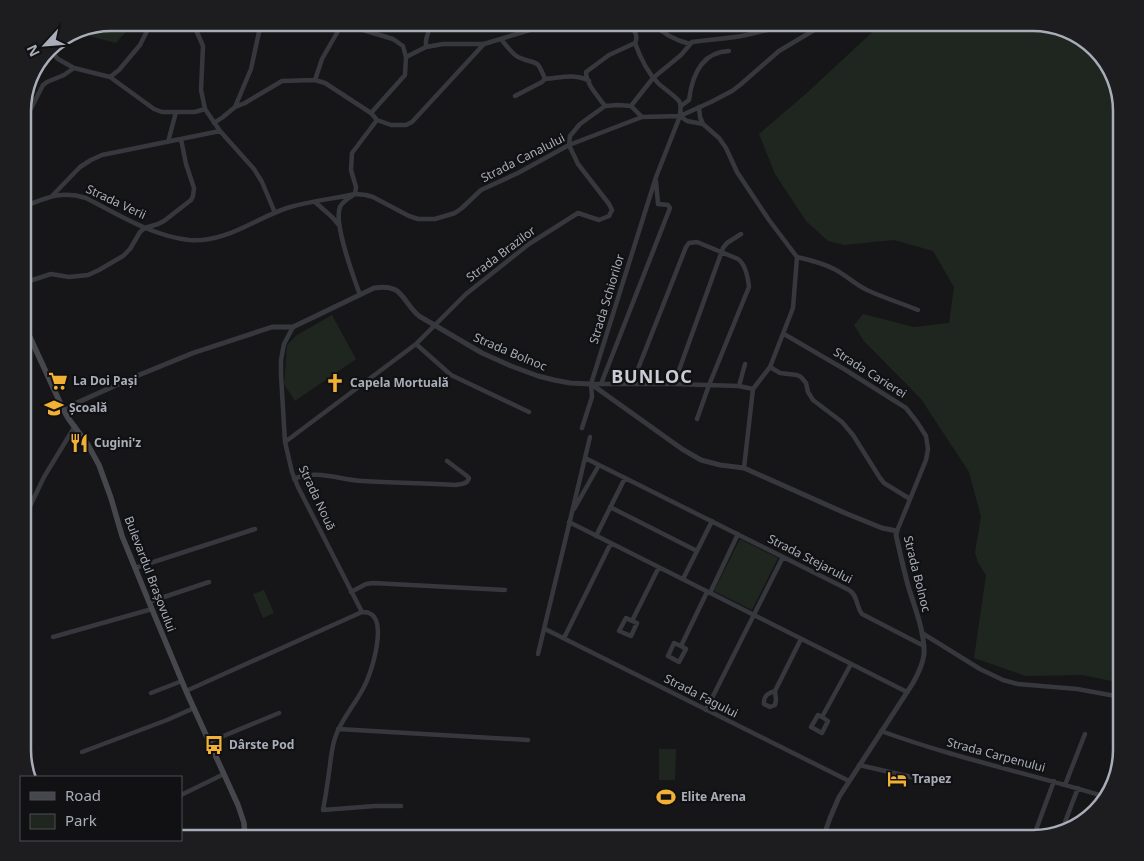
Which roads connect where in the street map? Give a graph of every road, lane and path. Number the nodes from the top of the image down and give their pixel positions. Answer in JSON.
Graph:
{"nodes":[{"id":1,"x":147,"y":31,"type":"edge"},
{"id":2,"x":197,"y":31,"type":"edge"},
{"id":3,"x":260,"y":31,"type":"edge"},
{"id":4,"x":337,"y":31,"type":"edge"},
{"id":5,"x":367,"y":31,"type":"edge"},
{"id":6,"x":429,"y":31,"type":"edge"},
{"id":7,"x":525,"y":31,"type":"edge"},
{"id":8,"x":634,"y":31,"type":"edge"},
{"id":9,"x":661,"y":31,"type":"edge"},
{"id":10,"x":760,"y":31,"type":"edge"},
{"id":11,"x":811,"y":31,"type":"edge"},
{"id":12,"x":501,"y":39,"type":"junction"},
{"id":13,"x":635,"y":43,"type":"junction"},
{"id":14,"x":484,"y":44,"type":"junction"},
{"id":15,"x":690,"y":44,"type":"junction"},
{"id":16,"x":426,"y":47,"type":"junction"},
{"id":17,"x":729,"y":51,"type":"dead end"},
{"id":18,"x":406,"y":57,"type":"junction"},
{"id":19,"x":70,"y":66,"type":"edge"},
{"id":20,"x":74,"y":68,"type":"junction"},
{"id":21,"x":110,"y":77,"type":"junction"},
{"id":22,"x":653,"y":78,"type":"junction"},
{"id":23,"x":314,"y":80,"type":"junction"},
{"id":24,"x":545,"y":80,"type":"junction"},
{"id":25,"x":589,"y":82,"type":"junction"},
{"id":26,"x":515,"y":96,"type":"dead end"},
{"id":27,"x":605,"y":106,"type":"junction"},
{"id":28,"x":631,"y":106,"type":"junction"},
{"id":29,"x":681,"y":106,"type":"junction"},
{"id":30,"x":235,"y":107,"type":"junction"},
{"id":31,"x":31,"y":108,"type":"edge"},
{"id":32,"x":699,"y":108,"type":"junction"},
{"id":33,"x":206,"y":109,"type":"junction"},
{"id":34,"x":176,"y":112,"type":"junction"},
{"id":35,"x":371,"y":113,"type":"junction"},
{"id":36,"x":680,"y":116,"type":"junction"},
{"id":37,"x":642,"y":117,"type":"junction"},
{"id":38,"x":377,"y":120,"type":"junction"},
{"id":39,"x":214,"y":123,"type":"junction"},
{"id":40,"x":703,"y":124,"type":"junction"},
{"id":41,"x":220,"y":131,"type":"junction"},
{"id":42,"x":181,"y":139,"type":"junction"},
{"id":43,"x":168,"y":142,"type":"junction"},
{"id":44,"x":569,"y":145,"type":"junction"},
{"id":45,"x":656,"y":177,"type":"junction"},
{"id":46,"x":355,"y":194,"type":"junction"},
{"id":47,"x":52,"y":196,"type":"junction"},
{"id":48,"x":315,"y":202,"type":"junction"},
{"id":49,"x":31,"y":204,"type":"edge"},
{"id":50,"x":275,"y":213,"type":"junction"},
{"id":51,"x":338,"y":226,"type":"junction"},
{"id":52,"x":145,"y":228,"type":"junction"},
{"id":53,"x":742,"y":234,"type":"dead end"},
{"id":54,"x":722,"y":252,"type":"junction"},
{"id":55,"x":797,"y":257,"type":"junction"},
{"id":56,"x":31,"y":280,"type":"edge"},
{"id":57,"x":360,"y":295,"type":"junction"},
{"id":58,"x":918,"y":310,"type":"dead end"},
{"id":59,"x":434,"y":326,"type":"junction"},
{"id":60,"x":293,"y":327,"type":"junction"},
{"id":61,"x":784,"y":334,"type":"junction"},
{"id":62,"x":31,"y":339,"type":"edge"},
{"id":63,"x":416,"y":344,"type":"junction"},
{"id":64,"x":745,"y":364,"type":"dead end"},
{"id":65,"x":770,"y":367,"type":"junction"},
{"id":66,"x":591,"y":384,"type":"junction"},
{"id":67,"x":602,"y":384,"type":"junction"},
{"id":68,"x":632,"y":384,"type":"junction"},
{"id":69,"x":674,"y":384,"type":"junction"},
{"id":70,"x":709,"y":385,"type":"junction"},
{"id":71,"x":738,"y":386,"type":"junction"},
{"id":72,"x":754,"y":389,"type":"junction"},
{"id":73,"x":64,"y":409,"type":"junction"},
{"id":74,"x":529,"y":412,"type":"dead end"},
{"id":75,"x":697,"y":419,"type":"dead end"},
{"id":76,"x":75,"y":426,"type":"junction"},
{"id":77,"x":582,"y":428,"type":"dead end"},
{"id":78,"x":590,"y":437,"type":"dead end"},
{"id":79,"x":285,"y":442,"type":"junction"},
{"id":80,"x":585,"y":458,"type":"junction"},
{"id":81,"x":446,"y":461,"type":"dead end"},
{"id":82,"x":599,"y":465,"type":"junction"},
{"id":83,"x":744,"y":468,"type":"junction"},
{"id":84,"x":624,"y":478,"type":"junction"},
{"id":85,"x":294,"y":479,"type":"junction"},
{"id":86,"x":910,"y":499,"type":"junction"},
{"id":87,"x":31,"y":504,"type":"edge"},
{"id":88,"x":610,"y":507,"type":"junction"},
{"id":89,"x":572,"y":512,"type":"junction"},
{"id":90,"x":712,"y":521,"type":"junction"},
{"id":91,"x":569,"y":522,"type":"junction"},
{"id":92,"x":255,"y":529,"type":"dead end"},
{"id":93,"x":897,"y":531,"type":"junction"},
{"id":94,"x":738,"y":534,"type":"junction"},
{"id":95,"x":596,"y":536,"type":"junction"},
{"id":96,"x":611,"y":543,"type":"junction"},
{"id":97,"x":697,"y":551,"type":"junction"},
{"id":98,"x":783,"y":557,"type":"junction"},
{"id":99,"x":658,"y":567,"type":"junction"},
{"id":100,"x":135,"y":568,"type":"junction"},
{"id":101,"x":683,"y":579,"type":"junction"},
{"id":102,"x":208,"y":582,"type":"dead end"},
{"id":103,"x":505,"y":590,"type":"dead end"},
{"id":104,"x":351,"y":592,"type":"junction"},
{"id":105,"x":708,"y":592,"type":"junction"},
{"id":106,"x":149,"y":602,"type":"junction"},
{"id":107,"x":152,"y":609,"type":"junction"},
{"id":108,"x":362,"y":612,"type":"junction"},
{"id":109,"x":754,"y":615,"type":"junction"},
{"id":110,"x":632,"y":621,"type":"junction"},
{"id":111,"x":545,"y":629,"type":"junction"},
{"id":112,"x":922,"y":633,"type":"junction"},
{"id":113,"x":53,"y":637,"type":"dead end"},
{"id":114,"x":564,"y":638,"type":"junction"},
{"id":115,"x":801,"y":639,"type":"junction"},
{"id":116,"x":681,"y":646,"type":"dead end"},
{"id":117,"x":924,"y":646,"type":"junction"},
{"id":118,"x":538,"y":654,"type":"dead end"},
{"id":119,"x":851,"y":664,"type":"junction"},
{"id":120,"x":182,"y":681,"type":"junction"},
{"id":121,"x":186,"y":691,"type":"junction"},
{"id":122,"x":775,"y":691,"type":"dead end"},
{"id":123,"x":907,"y":692,"type":"junction"},
{"id":124,"x":151,"y":693,"type":"dead end"},
{"id":125,"x":1113,"y":695,"type":"edge"},
{"id":126,"x":194,"y":708,"type":"junction"},
{"id":127,"x":706,"y":710,"type":"junction"},
{"id":128,"x":279,"y":713,"type":"dead end"},
{"id":129,"x":822,"y":717,"type":"dead end"},
{"id":130,"x":338,"y":729,"type":"junction"},
{"id":131,"x":881,"y":731,"type":"junction"},
{"id":132,"x":1085,"y":734,"type":"dead end"},
{"id":133,"x":528,"y":740,"type":"dead end"},
{"id":134,"x":210,"y":742,"type":"junction"},
{"id":135,"x":82,"y":752,"type":"dead end"},
{"id":136,"x":859,"y":765,"type":"junction"},
{"id":137,"x":224,"y":774,"type":"junction"},
{"id":138,"x":916,"y":778,"type":"dead end"},
{"id":139,"x":849,"y":781,"type":"junction"},
{"id":140,"x":1054,"y":781,"type":"junction"},
{"id":141,"x":1066,"y":785,"type":"junction"},
{"id":142,"x":1078,"y":788,"type":"junction"},
{"id":143,"x":1099,"y":794,"type":"edge"},
{"id":144,"x":182,"y":795,"type":"edge"},
{"id":145,"x":401,"y":806,"type":"dead end"},
{"id":146,"x":1065,"y":823,"type":"edge"},
{"id":147,"x":244,"y":830,"type":"edge"},
{"id":148,"x":826,"y":830,"type":"edge"},
{"id":149,"x":1036,"y":830,"type":"edge"}],
"edges":[{"from":1,"to":21,"type":"street"},
{"from":2,"to":33,"type":"street"},
{"from":3,"to":30,"type":"street"},
{"from":4,"to":23,"type":"street"},
{"from":5,"to":18,"type":"street"},
{"from":6,"to":16,"type":"street"},
{"from":7,"to":12,"type":"street"},
{"from":8,"to":13,"type":"street"},
{"from":9,"to":15,"type":"street"},
{"from":10,"to":15,"type":"street"},
{"from":11,"to":32,"type":"street"},
{"from":12,"to":14,"type":"street"},
{"from":12,"to":24,"type":"street"},
{"from":13,"to":22,"type":"street"},
{"from":13,"to":25,"type":"street"},
{"from":14,"to":16,"type":"street"},
{"from":14,"to":38,"type":"street"},
{"from":15,"to":22,"type":"street"},
{"from":16,"to":18,"type":"street"},
{"from":17,"to":29,"type":"street"},
{"from":18,"to":35,"type":"street"},
{"from":19,"to":20,"type":"street"},
{"from":20,"to":21,"type":"street"},
{"from":20,"to":31,"type":"street"},
{"from":21,"to":34,"type":"street"},
{"from":22,"to":28,"type":"street"},
{"from":22,"to":29,"type":"street"},
{"from":23,"to":30,"type":"street"},
{"from":23,"to":35,"type":"street"},
{"from":24,"to":25,"type":"street"},
{"from":24,"to":26,"type":"street"},
{"from":25,"to":27,"type":"street"},
{"from":27,"to":28,"type":"street"},
{"from":27,"to":44,"type":"street"},
{"from":28,"to":37,"type":"street"},
{"from":29,"to":36,"type":"street","name":"Strada Schiorilor"},
{"from":30,"to":39,"type":"street"},
{"from":32,"to":36,"type":"street"},
{"from":32,"to":40,"type":"street"},
{"from":33,"to":34,"type":"street"},
{"from":33,"to":39,"type":"street"},
{"from":34,"to":43,"type":"street"},
{"from":35,"to":38,"type":"street"},
{"from":36,"to":37,"type":"street","name":"Strada Canalului"},
{"from":36,"to":40,"type":"street"},
{"from":36,"to":45,"type":"street","name":"Strada Schiorilor"},
{"from":37,"to":44,"type":"street","name":"Strada Canalului"},
{"from":38,"to":46,"type":"street"},
{"from":39,"to":41,"type":"street"},
{"from":40,"to":55,"type":"street"},
{"from":41,"to":42,"type":"street"},
{"from":41,"to":50,"type":"street"},
{"from":42,"to":43,"type":"street"},
{"from":42,"to":52,"type":"street","name":"Strada Verii"},
{"from":43,"to":47,"type":"street"},
{"from":44,"to":46,"type":"street","name":"Strada Canalului"},
{"from":44,"to":59,"type":"street","name":"Strada Brazilor"},
{"from":45,"to":66,"type":"street","name":"Strada Schiorilor"},
{"from":45,"to":67,"type":"street","name":"Strada Schiorilor"},
{"from":46,"to":48,"type":"street","name":"Strada Canalului"},
{"from":46,"to":51,"type":"street"},
{"from":47,"to":49,"type":"street","name":"Strada Verii"},
{"from":47,"to":52,"type":"street","name":"Strada Verii"},
{"from":48,"to":50,"type":"street","name":"Strada Canalului"},
{"from":48,"to":51,"type":"street"},
{"from":50,"to":52,"type":"street","name":"Strada Canalului"},
{"from":51,"to":57,"type":"street"},
{"from":52,"to":56,"type":"street"},
{"from":53,"to":54,"type":"street"},
{"from":54,"to":68,"type":"street"},
{"from":54,"to":69,"type":"street"},
{"from":54,"to":70,"type":"street"},
{"from":55,"to":58,"type":"street"},
{"from":55,"to":61,"type":"street"},
{"from":57,"to":59,"type":"street","name":"Strada Bolnoc"},
{"from":57,"to":60,"type":"street","name":"Strada Bolnoc"},
{"from":59,"to":63,"type":"street","name":"Strada Brazilor"},
{"from":59,"to":66,"type":"street","name":"Strada Bolnoc"},
{"from":60,"to":73,"type":"street","name":"Strada Bolnoc"},
{"from":60,"to":79,"type":"street","name":"Strada Nouă"},
{"from":61,"to":65,"type":"street"},
{"from":61,"to":86,"type":"street","name":"Strada Carierei"},
{"from":62,"to":73,"type":"main road","name":"Bulevardul Brașovului"},
{"from":63,"to":74,"type":"street"},
{"from":63,"to":79,"type":"street","name":"Strada Brazilor"},
{"from":64,"to":71,"type":"street"},
{"from":65,"to":72,"type":"street"},
{"from":65,"to":86,"type":"street"},
{"from":66,"to":67,"type":"street"},
{"from":66,"to":77,"type":"street","name":"Strada Schiorilor"},
{"from":66,"to":83,"type":"street","name":"Strada Bolnoc"},
{"from":67,"to":68,"type":"street"},
{"from":68,"to":69,"type":"street"},
{"from":69,"to":70,"type":"street"},
{"from":70,"to":71,"type":"street"},
{"from":70,"to":75,"type":"street"},
{"from":71,"to":72,"type":"street"},
{"from":72,"to":83,"type":"street"},
{"from":73,"to":76,"type":"main road","name":"Bulevardul Brașovului"},
{"from":76,"to":87,"type":"street"},
{"from":76,"to":100,"type":"main road","name":"Bulevardul Brașovului"},
{"from":78,"to":80,"type":"street"},
{"from":79,"to":85,"type":"street","name":"Strada Nouă"},
{"from":80,"to":82,"type":"street","name":"Strada Stejarului"},
{"from":80,"to":89,"type":"street"},
{"from":81,"to":85,"type":"street"},
{"from":82,"to":84,"type":"street","name":"Strada Stejarului"},
{"from":82,"to":89,"type":"street"},
{"from":83,"to":93,"type":"street","name":"Strada Bolnoc"},
{"from":84,"to":88,"type":"street"},
{"from":84,"to":90,"type":"street","name":"Strada Stejarului"},
{"from":85,"to":104,"type":"street","name":"Strada Nouă"},
{"from":86,"to":93,"type":"street","name":"Strada Carierei"},
{"from":88,"to":95,"type":"street"},
{"from":88,"to":97,"type":"street"},
{"from":89,"to":91,"type":"street"},
{"from":90,"to":94,"type":"street","name":"Strada Stejarului"},
{"from":90,"to":97,"type":"street"},
{"from":91,"to":95,"type":"street"},
{"from":91,"to":111,"type":"street"},
{"from":92,"to":100,"type":"street"},
{"from":93,"to":112,"type":"street","name":"Strada Bolnoc"},
{"from":94,"to":98,"type":"street","name":"Strada Stejarului"},
{"from":94,"to":105,"type":"street"},
{"from":95,"to":96,"type":"street"},
{"from":96,"to":99,"type":"street"},
{"from":96,"to":114,"type":"street"},
{"from":97,"to":101,"type":"street"},
{"from":98,"to":109,"type":"street"},
{"from":98,"to":117,"type":"street","name":"Strada Stejarului"},
{"from":99,"to":101,"type":"street"},
{"from":99,"to":110,"type":"street"},
{"from":100,"to":106,"type":"main road","name":"Bulevardul Brașovului"},
{"from":101,"to":105,"type":"street"},
{"from":102,"to":106,"type":"street"},
{"from":103,"to":104,"type":"street"},
{"from":104,"to":108,"type":"street","name":"Strada Nouă"},
{"from":105,"to":109,"type":"street"},
{"from":105,"to":116,"type":"street"},
{"from":106,"to":107,"type":"main road","name":"Bulevardul Brașovului"},
{"from":107,"to":113,"type":"street"},
{"from":107,"to":120,"type":"main road","name":"Bulevardul Brașovului"},
{"from":108,"to":121,"type":"street"},
{"from":108,"to":130,"type":"street","name":"Strada Nouă"},
{"from":109,"to":115,"type":"street"},
{"from":109,"to":127,"type":"street"},
{"from":110,"to":110,"type":"street"},
{"from":111,"to":114,"type":"street","name":"Strada Fagului"},
{"from":111,"to":118,"type":"street"},
{"from":112,"to":117,"type":"street","name":"Strada Bolnoc"},
{"from":112,"to":125,"type":"street"},
{"from":114,"to":127,"type":"street","name":"Strada Fagului"},
{"from":115,"to":119,"type":"street"},
{"from":115,"to":122,"type":"street"},
{"from":117,"to":123,"type":"street"},
{"from":119,"to":123,"type":"street"},
{"from":119,"to":129,"type":"street"},
{"from":120,"to":121,"type":"main road","name":"Bulevardul Brașovului"},
{"from":120,"to":124,"type":"street"},
{"from":121,"to":126,"type":"main road","name":"Bulevardul Brașovului"},
{"from":123,"to":131,"type":"street"},
{"from":126,"to":134,"type":"main road","name":"Bulevardul Brașovului"},
{"from":126,"to":135,"type":"street"},
{"from":127,"to":139,"type":"street","name":"Strada Fagului"},
{"from":128,"to":134,"type":"street"},
{"from":130,"to":133,"type":"street"},
{"from":130,"to":145,"type":"street","name":"Strada Nouă"},
{"from":131,"to":136,"type":"street"},
{"from":131,"to":140,"type":"street","name":"Strada Carpenului"},
{"from":132,"to":141,"type":"street"},
{"from":134,"to":137,"type":"main road","name":"Bulevardul Brașovului"},
{"from":136,"to":138,"type":"street"},
{"from":136,"to":139,"type":"street"},
{"from":137,"to":144,"type":"street"},
{"from":137,"to":147,"type":"main road","name":"Bulevardul Brașovului"},
{"from":139,"to":148,"type":"street"},
{"from":140,"to":141,"type":"street","name":"Strada Carpenului"},
{"from":140,"to":149,"type":"street"},
{"from":141,"to":142,"type":"street","name":"Strada Carpenului"},
{"from":142,"to":143,"type":"street","name":"Strada Carpenului"},
{"from":142,"to":146,"type":"street"}]}
